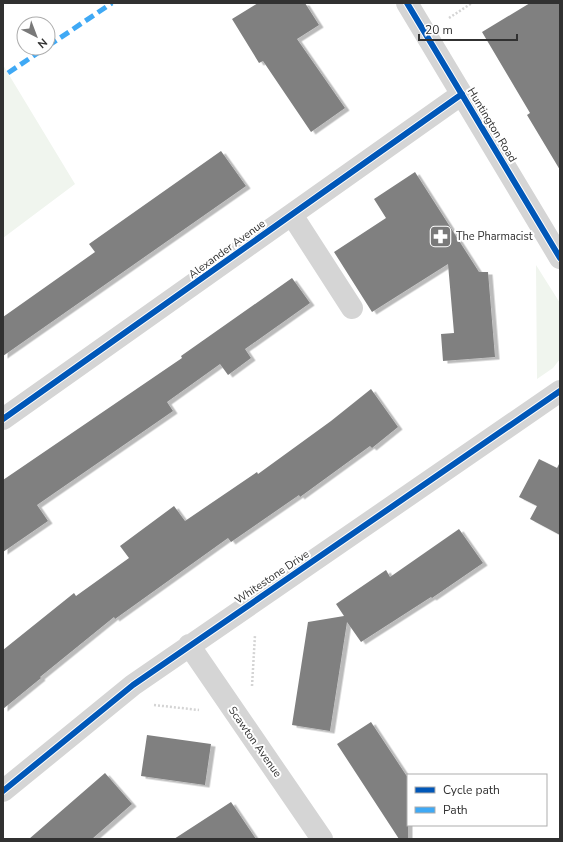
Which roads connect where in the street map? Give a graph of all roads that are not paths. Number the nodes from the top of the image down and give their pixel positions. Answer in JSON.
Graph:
{"nodes":[{"id":1,"x":407,"y":3,"type":"edge"},
{"id":2,"x":462,"y":94,"type":"junction"},
{"id":3,"x":292,"y":215,"type":"junction"},
{"id":4,"x":560,"y":258,"type":"edge"},
{"id":5,"x":352,"y":308,"type":"dead end"},
{"id":6,"x":560,"y":391,"type":"edge"},
{"id":7,"x":3,"y":419,"type":"edge"},
{"id":8,"x":189,"y":645,"type":"junction"},
{"id":9,"x":3,"y":791,"type":"edge"},
{"id":10,"x":322,"y":839,"type":"edge"}],
"edges":[{"from":1,"to":2,"type":"street","name":"Huntington Road"},
{"from":2,"to":3,"type":"street","name":"Alexander Avenue"},
{"from":2,"to":4,"type":"street","name":"Huntington Road"},
{"from":3,"to":5,"type":"street"},
{"from":3,"to":7,"type":"street","name":"Alexander Avenue"},
{"from":6,"to":8,"type":"street","name":"Whitestone Drive"},
{"from":8,"to":9,"type":"street","name":"Whitestone Drive"},
{"from":8,"to":10,"type":"street","name":"Scawton Avenue"}]}
